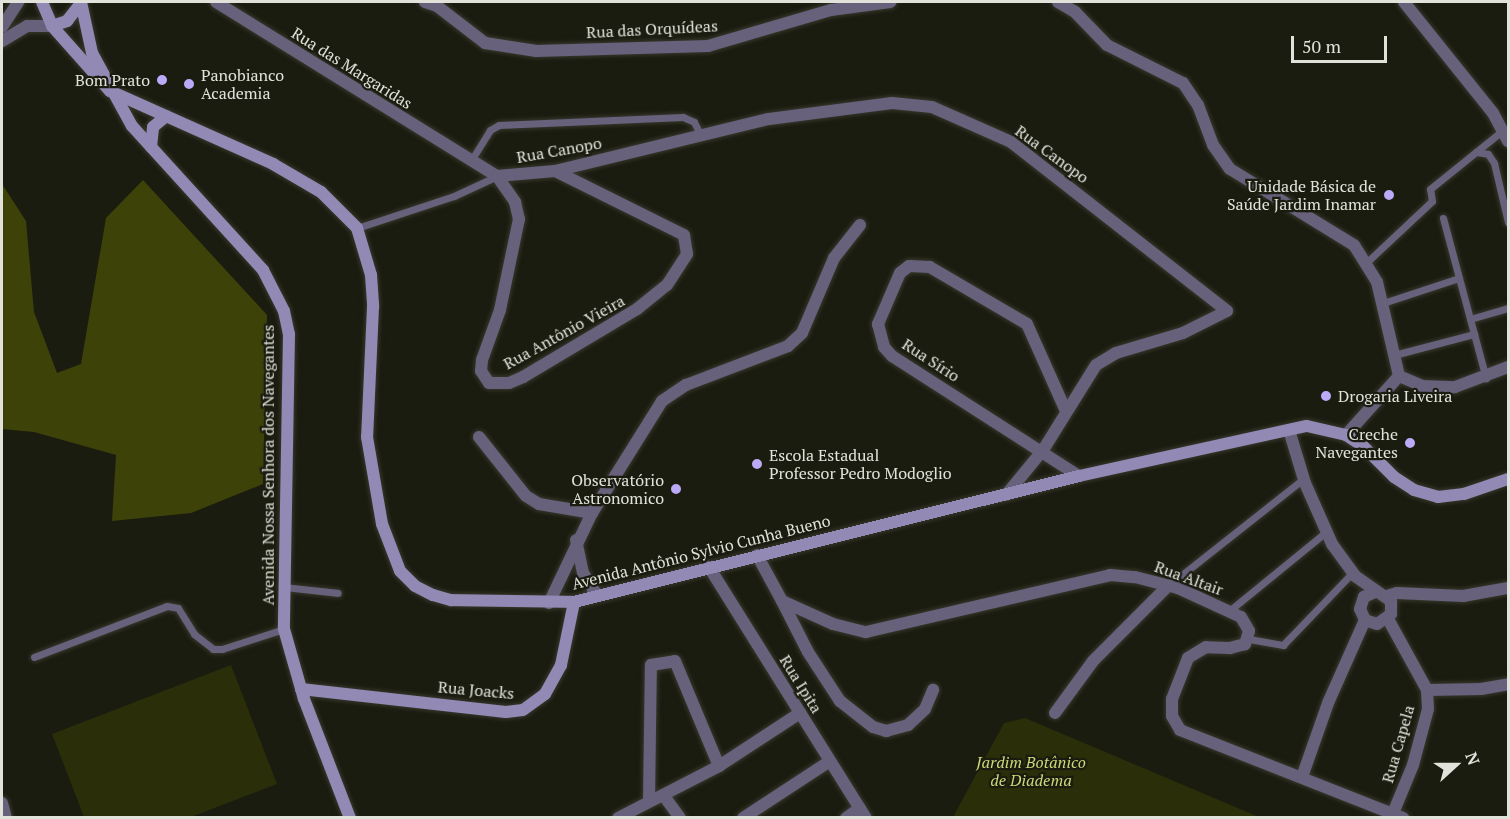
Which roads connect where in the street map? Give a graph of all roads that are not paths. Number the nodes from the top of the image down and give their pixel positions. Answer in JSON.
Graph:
{"nodes":[{"id":1,"x":18,"y":2,"type":"edge"},
{"id":2,"x":42,"y":2,"type":"edge"},
{"id":3,"x":81,"y":2,"type":"edge"},
{"id":4,"x":216,"y":2,"type":"edge"},
{"id":5,"x":425,"y":2,"type":"edge"},
{"id":6,"x":890,"y":2,"type":"edge"},
{"id":7,"x":1058,"y":2,"type":"edge"},
{"id":8,"x":1404,"y":2,"type":"edge"},
{"id":9,"x":52,"y":26,"type":"junction"},
{"id":10,"x":2,"y":27,"type":"edge"},
{"id":11,"x":2,"y":41,"type":"edge"},
{"id":12,"x":110,"y":91,"type":"junction"},
{"id":13,"x":166,"y":116,"type":"junction"},
{"id":14,"x":701,"y":136,"type":"junction"},
{"id":15,"x":1506,"y":136,"type":"edge"},
{"id":16,"x":151,"y":147,"type":"junction"},
{"id":17,"x":1476,"y":152,"type":"junction"},
{"id":18,"x":472,"y":159,"type":"junction"},
{"id":19,"x":555,"y":171,"type":"junction"},
{"id":20,"x":497,"y":176,"type":"junction"},
{"id":21,"x":1443,"y":218,"type":"dead end"},
{"id":22,"x":1509,"y":222,"type":"edge"},
{"id":23,"x":860,"y":225,"type":"dead end"},
{"id":24,"x":357,"y":228,"type":"junction"},
{"id":25,"x":1367,"y":262,"type":"junction"},
{"id":26,"x":1459,"y":278,"type":"junction"},
{"id":27,"x":1383,"y":303,"type":"junction"},
{"id":28,"x":1509,"y":309,"type":"edge"},
{"id":29,"x":1470,"y":319,"type":"junction"},
{"id":30,"x":1474,"y":334,"type":"junction"},
{"id":31,"x":1394,"y":355,"type":"junction"},
{"id":32,"x":1509,"y":367,"type":"edge"},
{"id":33,"x":1399,"y":376,"type":"junction"},
{"id":34,"x":1485,"y":378,"type":"junction"},
{"id":35,"x":1065,"y":409,"type":"junction"},
{"id":36,"x":1289,"y":430,"type":"junction"},
{"id":37,"x":1346,"y":435,"type":"junction"},
{"id":38,"x":479,"y":437,"type":"dead end"},
{"id":39,"x":1043,"y":450,"type":"junction"},
{"id":40,"x":1079,"y":476,"type":"junction"},
{"id":41,"x":1303,"y":478,"type":"junction"},
{"id":42,"x":1509,"y":479,"type":"edge"},
{"id":43,"x":1006,"y":495,"type":"junction"},
{"id":44,"x":592,"y":513,"type":"junction"},
{"id":45,"x":1326,"y":532,"type":"junction"},
{"id":46,"x":576,"y":540,"type":"junction"},
{"id":47,"x":757,"y":555,"type":"junction"},
{"id":48,"x":709,"y":567,"type":"junction"},
{"id":49,"x":1354,"y":574,"type":"junction"},
{"id":50,"x":1169,"y":585,"type":"junction"},
{"id":51,"x":283,"y":587,"type":"junction"},
{"id":52,"x":1509,"y":588,"type":"edge"},
{"id":53,"x":338,"y":593,"type":"dead end"},
{"id":54,"x":1381,"y":594,"type":"junction"},
{"id":55,"x":597,"y":595,"type":"junction"},
{"id":56,"x":782,"y":601,"type":"junction"},
{"id":57,"x":574,"y":602,"type":"junction"},
{"id":58,"x":1361,"y":602,"type":"junction"},
{"id":59,"x":549,"y":603,"type":"junction"},
{"id":60,"x":1229,"y":610,"type":"junction"},
{"id":61,"x":1388,"y":619,"type":"junction"},
{"id":62,"x":1365,"y":620,"type":"junction"},
{"id":63,"x":284,"y":629,"type":"junction"},
{"id":64,"x":1249,"y":639,"type":"junction"},
{"id":65,"x":34,"y":657,"type":"dead end"},
{"id":66,"x":1509,"y":684,"type":"edge"},
{"id":67,"x":301,"y":689,"type":"junction"},
{"id":68,"x":933,"y":690,"type":"dead end"},
{"id":69,"x":1427,"y":690,"type":"junction"},
{"id":70,"x":800,"y":712,"type":"junction"},
{"id":71,"x":1055,"y":713,"type":"dead end"},
{"id":72,"x":830,"y":761,"type":"junction"},
{"id":73,"x":719,"y":766,"type":"junction"},
{"id":74,"x":1302,"y":777,"type":"junction"},
{"id":75,"x":664,"y":796,"type":"junction"},
{"id":76,"x":649,"y":801,"type":"junction"},
{"id":77,"x":2,"y":804,"type":"edge"},
{"id":78,"x":863,"y":813,"type":"edge"},
{"id":79,"x":1396,"y":816,"type":"edge"},
{"id":80,"x":6,"y":818,"type":"edge"},
{"id":81,"x":350,"y":818,"type":"edge"},
{"id":82,"x":618,"y":818,"type":"edge"},
{"id":83,"x":680,"y":818,"type":"edge"},
{"id":84,"x":743,"y":818,"type":"edge"},
{"id":85,"x":846,"y":818,"type":"edge"}],
"edges":[{"from":1,"to":10,"type":"street"},
{"from":2,"to":9,"type":"main road","name":"Avenida Nossa Senhora dos Navegantes"},
{"from":3,"to":9,"type":"main road"},
{"from":3,"to":12,"type":"main road","name":"Avenida Nossa Senhora dos Navegantes"},
{"from":4,"to":18,"type":"street","name":"Rua das Margaridas"},
{"from":5,"to":6,"type":"street","name":"Rua das Orquídeas"},
{"from":7,"to":25,"type":"street"},
{"from":8,"to":15,"type":"street"},
{"from":9,"to":11,"type":"street"},
{"from":9,"to":12,"type":"main road","name":"Avenida Nossa Senhora dos Navegantes"},
{"from":12,"to":13,"type":"main road","name":"Avenida Antônio Sylvio Cunha Bueno"},
{"from":12,"to":16,"type":"main road","name":"Avenida Nossa Senhora dos Navegantes"},
{"from":13,"to":16,"type":"main road"},
{"from":13,"to":24,"type":"main road","name":"Avenida Antônio Sylvio Cunha Bueno"},
{"from":14,"to":18,"type":"lane"},
{"from":14,"to":19,"type":"street","name":"Rua Canopo"},
{"from":14,"to":35,"type":"street","name":"Rua Canopo"},
{"from":15,"to":17,"type":"lane"},
{"from":16,"to":51,"type":"main road","name":"Avenida Nossa Senhora dos Navegantes"},
{"from":17,"to":22,"type":"lane"},
{"from":17,"to":25,"type":"lane"},
{"from":18,"to":20,"type":"street","name":"Rua das Margaridas"},
{"from":19,"to":20,"type":"street","name":"Rua Canopo"},
{"from":19,"to":20,"type":"street","name":"Rua Antônio Vieira"},
{"from":20,"to":24,"type":"lane"},
{"from":21,"to":26,"type":"lane"},
{"from":23,"to":44,"type":"street"},
{"from":24,"to":59,"type":"main road","name":"Avenida Antônio Sylvio Cunha Bueno"},
{"from":25,"to":27,"type":"street"},
{"from":26,"to":27,"type":"lane"},
{"from":26,"to":29,"type":"lane"},
{"from":27,"to":31,"type":"street"},
{"from":28,"to":29,"type":"lane"},
{"from":29,"to":30,"type":"lane"},
{"from":30,"to":31,"type":"lane"},
{"from":30,"to":34,"type":"lane"},
{"from":31,"to":33,"type":"street"},
{"from":32,"to":34,"type":"street"},
{"from":33,"to":34,"type":"street"},
{"from":33,"to":37,"type":"street"},
{"from":35,"to":39,"type":"street","name":"Rua Canopo"},
{"from":35,"to":39,"type":"street","name":"Rua Sírio"},
{"from":36,"to":37,"type":"main road","name":"Avenida Antônio Sylvio Cunha Bueno"},
{"from":36,"to":40,"type":"main road","name":"Avenida Antônio Sylvio Cunha Bueno"},
{"from":36,"to":41,"type":"street"},
{"from":37,"to":42,"type":"main road","name":"Avenida Antônio Sylvio Cunha Bueno"},
{"from":38,"to":44,"type":"street"},
{"from":39,"to":40,"type":"street","name":"Rua Sírio"},
{"from":39,"to":43,"type":"street","name":"Rua Canopo"},
{"from":40,"to":43,"type":"main road","name":"Avenida Antônio Sylvio Cunha Bueno"},
{"from":41,"to":45,"type":"street"},
{"from":41,"to":50,"type":"lane"},
{"from":43,"to":47,"type":"main road","name":"Avenida Antônio Sylvio Cunha Bueno"},
{"from":44,"to":46,"type":"street"},
{"from":45,"to":49,"type":"street"},
{"from":45,"to":60,"type":"lane"},
{"from":46,"to":55,"type":"street"},
{"from":46,"to":59,"type":"street"},
{"from":47,"to":48,"type":"main road","name":"Avenida Antônio Sylvio Cunha Bueno"},
{"from":47,"to":56,"type":"street"},
{"from":48,"to":55,"type":"main road","name":"Avenida Antônio Sylvio Cunha Bueno"},
{"from":48,"to":70,"type":"street","name":"Rua Ipita"},
{"from":49,"to":54,"type":"street"},
{"from":49,"to":58,"type":"street"},
{"from":49,"to":64,"type":"lane"},
{"from":50,"to":56,"type":"street","name":"Rua Altair"},
{"from":50,"to":60,"type":"street","name":"Rua Altair"},
{"from":50,"to":71,"type":"street"},
{"from":51,"to":53,"type":"lane"},
{"from":51,"to":63,"type":"main road","name":"Avenida Nossa Senhora dos Navegantes"},
{"from":52,"to":54,"type":"street"},
{"from":54,"to":58,"type":"street"},
{"from":54,"to":61,"type":"street"},
{"from":55,"to":57,"type":"main road","name":"Avenida Antônio Sylvio Cunha Bueno"},
{"from":56,"to":68,"type":"street"},
{"from":57,"to":59,"type":"main road","name":"Avenida Antônio Sylvio Cunha Bueno"},
{"from":57,"to":67,"type":"main road","name":"Rua Joacks"},
{"from":58,"to":62,"type":"street"},
{"from":60,"to":64,"type":"street","name":"Rua Altair"},
{"from":61,"to":62,"type":"street"},
{"from":61,"to":69,"type":"street","name":"Rua Capela"},
{"from":62,"to":74,"type":"street"},
{"from":63,"to":65,"type":"lane"},
{"from":63,"to":67,"type":"main road","name":"Avenida Nossa Senhora dos Navegantes"},
{"from":64,"to":74,"type":"street"},
{"from":66,"to":69,"type":"street"},
{"from":67,"to":81,"type":"main road","name":"Avenida Nossa Senhora dos Navegantes"},
{"from":69,"to":79,"type":"street","name":"Rua Capela"},
{"from":70,"to":72,"type":"street","name":"Rua Ipita"},
{"from":70,"to":73,"type":"street"},
{"from":72,"to":78,"type":"street","name":"Rua Ipita"},
{"from":72,"to":84,"type":"street"},
{"from":73,"to":75,"type":"street"},
{"from":73,"to":76,"type":"street"},
{"from":74,"to":79,"type":"street"},
{"from":75,"to":76,"type":"street"},
{"from":75,"to":83,"type":"street"},
{"from":76,"to":82,"type":"street"},
{"from":77,"to":80,"type":"street"},
{"from":78,"to":85,"type":"street"}]}
